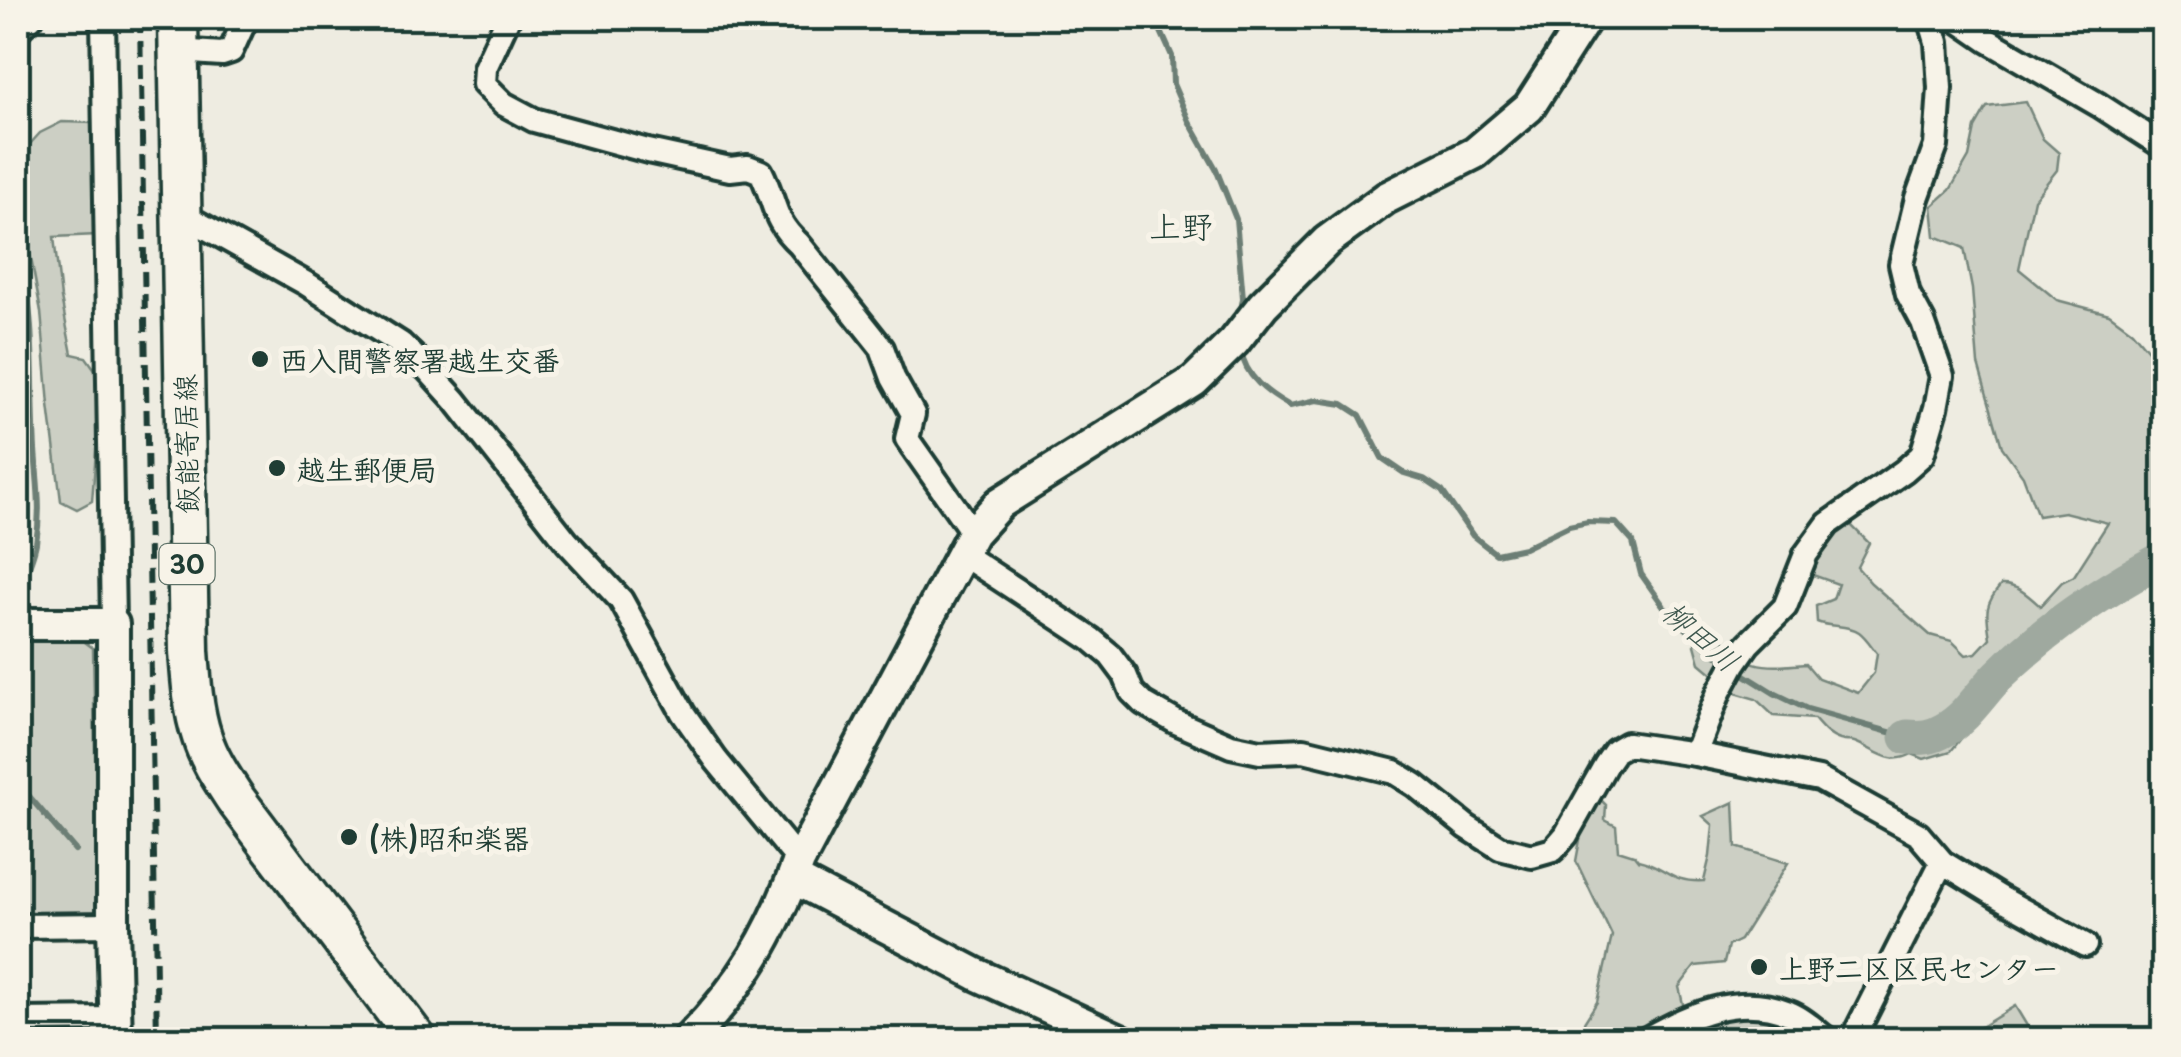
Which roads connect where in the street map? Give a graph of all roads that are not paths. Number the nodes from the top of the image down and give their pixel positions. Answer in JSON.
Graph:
{"nodes":[{"id":1,"x":30,"y":18,"type":"edge"},
{"id":2,"x":104,"y":18,"type":"edge"},
{"id":3,"x":246,"y":18,"type":"edge"},
{"id":4,"x":508,"y":18,"type":"edge"},
{"id":5,"x":1586,"y":18,"type":"edge"},
{"id":6,"x":1930,"y":18,"type":"edge"},
{"id":7,"x":1956,"y":18,"type":"edge"},
{"id":8,"x":18,"y":30,"type":"edge"},
{"id":9,"x":178,"y":34,"type":"edge"},
{"id":10,"x":2164,"y":147,"type":"edge"},
{"id":11,"x":180,"y":213,"type":"junction"},
{"id":12,"x":18,"y":389,"type":"edge"},
{"id":13,"x":18,"y":405,"type":"edge"},
{"id":14,"x":18,"y":418,"type":"edge"},
{"id":15,"x":968,"y":544,"type":"junction"},
{"id":16,"x":18,"y":624,"type":"edge"},
{"id":17,"x":113,"y":624,"type":"junction"},
{"id":18,"x":1695,"y":754,"type":"junction"},
{"id":19,"x":1942,"y":862,"type":"junction"},
{"id":20,"x":796,"y":869,"type":"junction"},
{"id":21,"x":113,"y":924,"type":"junction"},
{"id":22,"x":18,"y":926,"type":"edge"},
{"id":23,"x":2085,"y":945,"type":"dead end"},
{"id":24,"x":18,"y":1020,"type":"edge"},
{"id":25,"x":116,"y":1029,"type":"edge"},
{"id":26,"x":417,"y":1040,"type":"edge"},
{"id":27,"x":688,"y":1040,"type":"edge"},
{"id":28,"x":1120,"y":1040,"type":"edge"},
{"id":29,"x":1644,"y":1040,"type":"edge"},
{"id":30,"x":1828,"y":1040,"type":"edge"},
{"id":31,"x":1852,"y":1040,"type":"edge"}],
"edges":[{"from":1,"to":8,"type":"street"},
{"from":2,"to":17,"type":"street"},
{"from":3,"to":9,"type":"street"},
{"from":4,"to":15,"type":"street"},
{"from":5,"to":15,"type":"street"},
{"from":6,"to":18,"type":"street"},
{"from":7,"to":10,"type":"street"},
{"from":9,"to":11,"type":"main road","name":"飯能寄居線","number":"30"},
{"from":11,"to":20,"type":"street"},
{"from":11,"to":26,"type":"main road","name":"飯能寄居線","number":"30"},
{"from":12,"to":13,"type":"street"},
{"from":13,"to":14,"type":"street"},
{"from":15,"to":18,"type":"street"},
{"from":15,"to":20,"type":"street"},
{"from":16,"to":17,"type":"street"},
{"from":17,"to":21,"type":"street"},
{"from":18,"to":19,"type":"street"},
{"from":19,"to":23,"type":"street"},
{"from":19,"to":31,"type":"street"},
{"from":20,"to":27,"type":"street"},
{"from":20,"to":28,"type":"street"},
{"from":21,"to":22,"type":"street"},
{"from":21,"to":25,"type":"street"},
{"from":24,"to":25,"type":"street"},
{"from":29,"to":30,"type":"street"}]}
